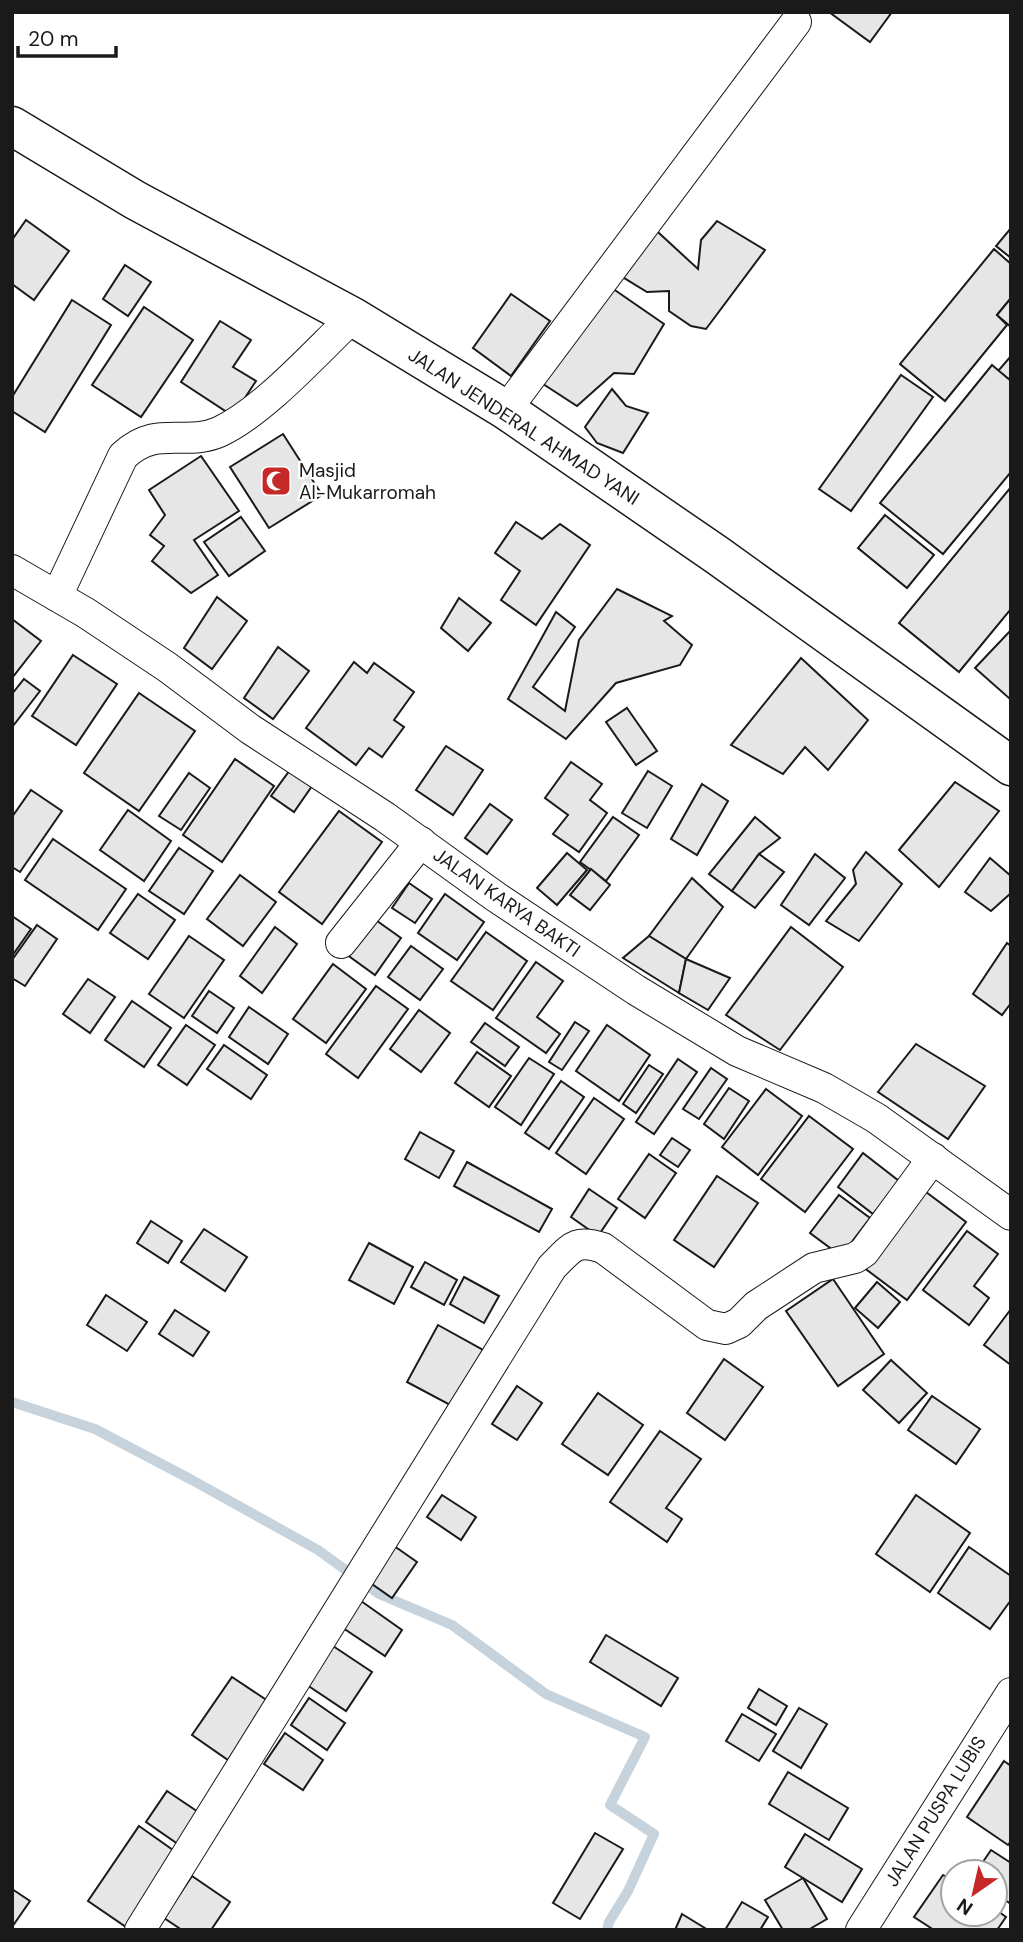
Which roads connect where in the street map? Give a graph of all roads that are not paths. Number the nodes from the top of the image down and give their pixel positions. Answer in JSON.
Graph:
{"nodes":[{"id":1,"x":796,"y":22,"type":"dead end"},
{"id":2,"x":12,"y":126,"type":"edge"},
{"id":3,"x":353,"y":317,"type":"junction"},
{"id":4,"x":506,"y":410,"type":"junction"},
{"id":5,"x":12,"y":570,"type":"edge"},
{"id":6,"x":57,"y":596,"type":"junction"},
{"id":7,"x":1011,"y":766,"type":"edge"},
{"id":8,"x":421,"y":842,"type":"junction"},
{"id":9,"x":341,"y":943,"type":"dead end"},
{"id":10,"x":933,"y":1157,"type":"junction"},
{"id":11,"x":1011,"y":1215,"type":"edge"},
{"id":12,"x":1011,"y":1693,"type":"edge"},
{"id":13,"x":140,"y":1930,"type":"edge"},
{"id":14,"x":861,"y":1930,"type":"edge"}],
"edges":[{"from":1,"to":4,"type":"street"},
{"from":2,"to":3,"type":"highway","name":"JALAN JENDERAL AHMAD YANI"},
{"from":3,"to":4,"type":"highway","name":"JALAN JENDERAL AHMAD YANI"},
{"from":3,"to":6,"type":"street"},
{"from":4,"to":7,"type":"highway","name":"JALAN JENDERAL AHMAD YANI"},
{"from":5,"to":6,"type":"street","name":"JALAN KARYA BAKTI"},
{"from":6,"to":8,"type":"street","name":"JALAN KARYA BAKTI"},
{"from":8,"to":9,"type":"street"},
{"from":8,"to":10,"type":"street","name":"JALAN KARYA BAKTI"},
{"from":10,"to":11,"type":"street","name":"JALAN KARYA BAKTI"},
{"from":10,"to":13,"type":"street"},
{"from":12,"to":14,"type":"street","name":"JALAN PUSPA LUBIS"}]}
